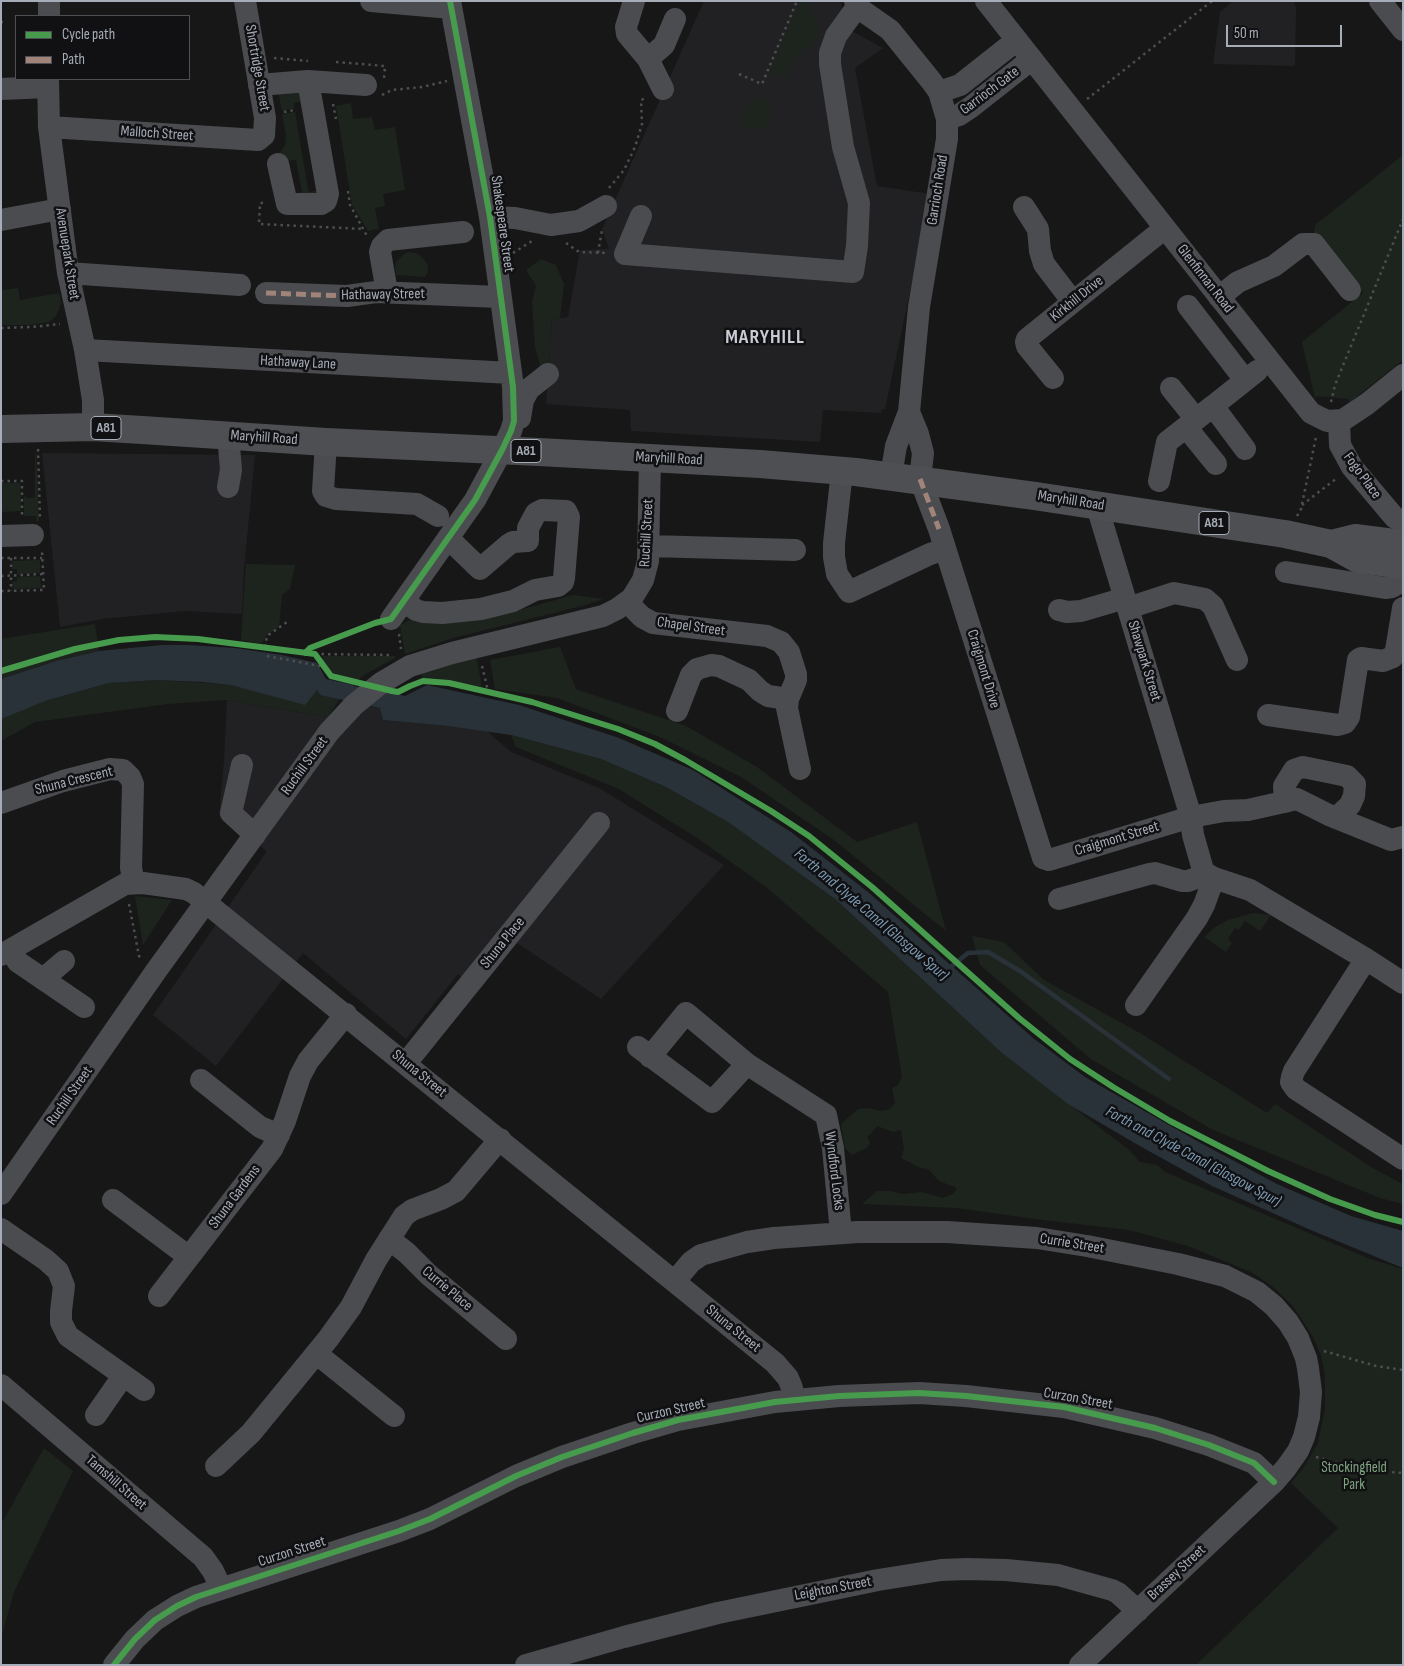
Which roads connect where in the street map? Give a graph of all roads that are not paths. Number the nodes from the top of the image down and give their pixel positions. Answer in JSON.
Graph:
{"nodes":[{"id":1,"x":49,"y":1,"type":"edge"},
{"id":2,"x":245,"y":1,"type":"edge"},
{"id":3,"x":371,"y":1,"type":"edge"},
{"id":4,"x":986,"y":1,"type":"edge"},
{"id":5,"x":1380,"y":1,"type":"edge"},
{"id":6,"x":633,"y":2,"type":"edge"},
{"id":7,"x":450,"y":4,"type":"edge"},
{"id":8,"x":856,"y":4,"type":"edge"},
{"id":9,"x":49,"y":15,"type":"edge"},
{"id":10,"x":675,"y":19,"type":"dead end"},
{"id":11,"x":1403,"y":30,"type":"edge"},
{"id":12,"x":1017,"y":40,"type":"junction"},
{"id":13,"x":648,"y":59,"type":"junction"},
{"id":14,"x":1032,"y":59,"type":"junction"},
{"id":15,"x":308,"y":81,"type":"junction"},
{"id":16,"x":48,"y":83,"type":"edge"},
{"id":17,"x":260,"y":85,"type":"junction"},
{"id":18,"x":366,"y":85,"type":"dead end"},
{"id":19,"x":1,"y":89,"type":"edge"},
{"id":20,"x":663,"y":89,"type":"road end"},
{"id":21,"x":939,"y":92,"type":"junction"},
{"id":22,"x":947,"y":119,"type":"junction"},
{"id":23,"x":49,"y":126,"type":"junction"},
{"id":24,"x":264,"y":135,"type":"joint"},
{"id":25,"x":278,"y":164,"type":"dead end"},
{"id":26,"x":606,"y":206,"type":"road end"},
{"id":27,"x":1024,"y":207,"type":"dead end"},
{"id":28,"x":60,"y":209,"type":"junction"},
{"id":29,"x":641,"y":216,"type":"dead end"},
{"id":30,"x":490,"y":217,"type":"junction"},
{"id":31,"x":1,"y":220,"type":"edge"},
{"id":32,"x":1165,"y":228,"type":"junction"},
{"id":33,"x":464,"y":232,"type":"dead end"},
{"id":34,"x":68,"y":273,"type":"junction"},
{"id":35,"x":240,"y":285,"type":"dead end"},
{"id":36,"x":1350,"y":290,"type":"dead end"},
{"id":37,"x":387,"y":292,"type":"junction"},
{"id":38,"x":266,"y":293,"type":"dead end"},
{"id":39,"x":500,"y":297,"type":"junction"},
{"id":40,"x":1219,"y":297,"type":"junction"},
{"id":41,"x":1073,"y":302,"type":"junction"},
{"id":42,"x":1188,"y":306,"type":"dead end"},
{"id":43,"x":85,"y":350,"type":"junction"},
{"id":44,"x":1270,"y":361,"type":"junction"},
{"id":45,"x":512,"y":373,"type":"junction"},
{"id":46,"x":548,"y":374,"type":"dead end"},
{"id":47,"x":1403,"y":376,"type":"edge"},
{"id":48,"x":1053,"y":378,"type":"dead end"},
{"id":49,"x":1245,"y":380,"type":"junction"},
{"id":50,"x":1171,"y":388,"type":"dead end"},
{"id":51,"x":909,"y":412,"type":"junction"},
{"id":52,"x":1198,"y":417,"type":"junction"},
{"id":53,"x":1331,"y":420,"type":"junction"},
{"id":54,"x":93,"y":427,"type":"junction"},
{"id":55,"x":1,"y":429,"type":"edge"},
{"id":56,"x":228,"y":435,"type":"junction"},
{"id":57,"x":326,"y":442,"type":"junction"},
{"id":58,"x":1245,"y":449,"type":"dead end"},
{"id":59,"x":502,"y":450,"type":"junction"},
{"id":60,"x":650,"y":458,"type":"junction"},
{"id":61,"x":1216,"y":464,"type":"dead end"},
{"id":62,"x":842,"y":470,"type":"junction"},
{"id":63,"x":891,"y":476,"type":"junction"},
{"id":64,"x":920,"y":480,"type":"junction"},
{"id":65,"x":1159,"y":481,"type":"dead end"},
{"id":66,"x":228,"y":487,"type":"dead end"},
{"id":67,"x":1097,"y":506,"type":"junction"},
{"id":68,"x":438,"y":516,"type":"dead end"},
{"id":69,"x":1403,"y":520,"type":"edge"},
{"id":70,"x":448,"y":538,"type":"junction"},
{"id":71,"x":942,"y":539,"type":"junction"},
{"id":72,"x":1331,"y":544,"type":"junction"},
{"id":73,"x":1403,"y":544,"type":"edge"},
{"id":74,"x":649,"y":546,"type":"junction"},
{"id":75,"x":795,"y":550,"type":"dead end"},
{"id":76,"x":1403,"y":565,"type":"edge"},
{"id":77,"x":1286,"y":572,"type":"dead end"},
{"id":78,"x":1403,"y":580,"type":"edge"},
{"id":79,"x":404,"y":601,"type":"junction"},
{"id":80,"x":627,"y":602,"type":"junction"},
{"id":81,"x":1127,"y":603,"type":"junction"},
{"id":82,"x":1403,"y":608,"type":"edge"},
{"id":83,"x":1058,"y":610,"type":"dead end"},
{"id":84,"x":392,"y":619,"type":"road end"},
{"id":85,"x":1238,"y":660,"type":"dead end"},
{"id":86,"x":788,"y":699,"type":"junction"},
{"id":87,"x":677,"y":710,"type":"dead end"},
{"id":88,"x":1268,"y":715,"type":"dead end"},
{"id":89,"x":242,"y":765,"type":"dead end"},
{"id":90,"x":800,"y":769,"type":"dead end"},
{"id":91,"x":1285,"y":802,"type":"junction"},
{"id":92,"x":1,"y":803,"type":"edge"},
{"id":93,"x":1190,"y":817,"type":"junction"},
{"id":94,"x":1336,"y":818,"type":"junction"},
{"id":95,"x":599,"y":823,"type":"dead end"},
{"id":96,"x":255,"y":835,"type":"junction"},
{"id":97,"x":1403,"y":837,"type":"edge"},
{"id":98,"x":1044,"y":859,"type":"joint"},
{"id":99,"x":1210,"y":876,"type":"junction"},
{"id":100,"x":130,"y":884,"type":"junction"},
{"id":101,"x":1059,"y":899,"type":"dead end"},
{"id":102,"x":207,"y":902,"type":"junction"},
{"id":103,"x":6,"y":953,"type":"edge"},
{"id":104,"x":1366,"y":959,"type":"junction"},
{"id":105,"x":64,"y":961,"type":"dead end"},
{"id":106,"x":43,"y":979,"type":"junction"},
{"id":107,"x":1403,"y":983,"type":"edge"},
{"id":108,"x":1136,"y":1006,"type":"dead end"},
{"id":109,"x":84,"y":1007,"type":"dead end"},
{"id":110,"x":346,"y":1014,"type":"junction"},
{"id":111,"x":406,"y":1064,"type":"junction"},
{"id":112,"x":747,"y":1064,"type":"junction"},
{"id":113,"x":201,"y":1080,"type":"dead end"},
{"id":114,"x":279,"y":1135,"type":"junction"},
{"id":115,"x":500,"y":1139,"type":"junction"},
{"id":116,"x":1402,"y":1156,"type":"edge"},
{"id":117,"x":1,"y":1194,"type":"edge"},
{"id":118,"x":113,"y":1200,"type":"dead end"},
{"id":119,"x":1,"y":1229,"type":"edge"},
{"id":120,"x":841,"y":1233,"type":"junction"},
{"id":121,"x":388,"y":1239,"type":"junction"},
{"id":122,"x":189,"y":1257,"type":"junction"},
{"id":123,"x":675,"y":1281,"type":"junction"},
{"id":124,"x":159,"y":1296,"type":"dead end"},
{"id":125,"x":506,"y":1339,"type":"dead end"},
{"id":126,"x":317,"y":1354,"type":"junction"},
{"id":127,"x":123,"y":1376,"type":"junction"},
{"id":128,"x":1,"y":1385,"type":"edge"},
{"id":129,"x":144,"y":1390,"type":"dead end"},
{"id":130,"x":793,"y":1400,"type":"junction"},
{"id":131,"x":96,"y":1415,"type":"dead end"},
{"id":132,"x":394,"y":1416,"type":"dead end"},
{"id":133,"x":216,"y":1466,"type":"dead end"},
{"id":134,"x":1274,"y":1482,"type":"junction"},
{"id":135,"x":221,"y":1588,"type":"junction"},
{"id":136,"x":1138,"y":1611,"type":"junction"},
{"id":137,"x":114,"y":1665,"type":"edge"},
{"id":138,"x":526,"y":1665,"type":"edge"},
{"id":139,"x":1080,"y":1665,"type":"edge"}],
"edges":[{"from":1,"to":9,"type":"street"},
{"from":2,"to":17,"type":"street","name":"Shortridge Street"},
{"from":3,"to":7,"type":"street"},
{"from":4,"to":12,"type":"street","name":"Glenfinnan Road"},
{"from":5,"to":11,"type":"street"},
{"from":6,"to":13,"type":"street"},
{"from":7,"to":30,"type":"street","name":"Shakespeare Street"},
{"from":8,"to":21,"type":"street","name":"Garrioch Road"},
{"from":8,"to":29,"type":"street"},
{"from":10,"to":13,"type":"street"},
{"from":12,"to":14,"type":"street","name":"Glenfinnan Road"},
{"from":12,"to":21,"type":"street","name":"Garrioch Gate"},
{"from":13,"to":20,"type":"street"},
{"from":14,"to":22,"type":"street","name":"Garrioch Gate"},
{"from":14,"to":32,"type":"street","name":"Glenfinnan Road"},
{"from":15,"to":17,"type":"street"},
{"from":15,"to":18,"type":"street"},
{"from":15,"to":25,"type":"street"},
{"from":16,"to":19,"type":"street"},
{"from":16,"to":23,"type":"street","name":"Avenuepark Street"},
{"from":17,"to":24,"type":"street","name":"Shortridge Street"},
{"from":21,"to":22,"type":"street","name":"Garrioch Road"},
{"from":22,"to":51,"type":"street","name":"Garrioch Road"},
{"from":23,"to":24,"type":"street","name":"Malloch Street"},
{"from":23,"to":28,"type":"street","name":"Avenuepark Street"},
{"from":26,"to":30,"type":"street","name":"Shakespeare Street"},
{"from":27,"to":41,"type":"street"},
{"from":28,"to":31,"type":"street"},
{"from":28,"to":34,"type":"street","name":"Avenuepark Street"},
{"from":30,"to":39,"type":"street","name":"Shakespeare Street"},
{"from":32,"to":40,"type":"street","name":"Glenfinnan Road"},
{"from":32,"to":41,"type":"street","name":"Kirkhill Drive"},
{"from":33,"to":37,"type":"street"},
{"from":34,"to":35,"type":"street"},
{"from":34,"to":43,"type":"street","name":"Avenuepark Street"},
{"from":36,"to":40,"type":"street"},
{"from":37,"to":38,"type":"street","name":"Hathaway Street"},
{"from":37,"to":39,"type":"street","name":"Hathaway Street"},
{"from":39,"to":45,"type":"street","name":"Shakespeare Street"},
{"from":40,"to":44,"type":"street","name":"Glenfinnan Road"},
{"from":41,"to":48,"type":"street","name":"Kirkhill Drive"},
{"from":42,"to":49,"type":"street"},
{"from":43,"to":45,"type":"street","name":"Hathaway Lane"},
{"from":43,"to":54,"type":"street","name":"Avenuepark Street"},
{"from":44,"to":49,"type":"street"},
{"from":44,"to":53,"type":"street","name":"Glenfinnan Road"},
{"from":45,"to":59,"type":"street","name":"Shakespeare Street"},
{"from":46,"to":59,"type":"street"},
{"from":47,"to":53,"type":"street"},
{"from":49,"to":52,"type":"street"},
{"from":50,"to":52,"type":"street"},
{"from":51,"to":63,"type":"street","name":"Garrioch Road"},
{"from":51,"to":64,"type":"street","name":"Garrioch Road"},
{"from":52,"to":58,"type":"street"},
{"from":52,"to":61,"type":"street"},
{"from":52,"to":65,"type":"street"},
{"from":53,"to":69,"type":"street","name":"Fogo Place"},
{"from":54,"to":55,"type":"main road","name":"Maryhill Road","number":"A81"},
{"from":54,"to":56,"type":"main road","name":"Maryhill Road","number":"A81"},
{"from":56,"to":57,"type":"main road","name":"Maryhill Road","number":"A81"},
{"from":56,"to":66,"type":"street"},
{"from":57,"to":59,"type":"main road","name":"Maryhill Road","number":"A81"},
{"from":57,"to":68,"type":"street"},
{"from":59,"to":60,"type":"main road","name":"Maryhill Road","number":"A81"},
{"from":59,"to":70,"type":"street"},
{"from":60,"to":62,"type":"main road","name":"Maryhill Road","number":"A81"},
{"from":60,"to":74,"type":"street","name":"Ruchill Street"},
{"from":62,"to":63,"type":"main road","name":"Maryhill Road","number":"A81"},
{"from":62,"to":71,"type":"street"},
{"from":63,"to":64,"type":"main road","name":"Maryhill Road","number":"A81"},
{"from":64,"to":67,"type":"main road","name":"Maryhill Road","number":"A81"},
{"from":64,"to":71,"type":"street","name":"Craigmont Drive"},
{"from":67,"to":72,"type":"main road","name":"Maryhill Road","number":"A81"},
{"from":67,"to":81,"type":"street","name":"Shawpark Street"},
{"from":70,"to":79,"type":"street"},
{"from":70,"to":79,"type":"street"},
{"from":71,"to":98,"type":"street","name":"Craigmont Drive"},
{"from":72,"to":73,"type":"main road","name":"Maryhill Road","number":"A81"},
{"from":72,"to":76,"type":"main road","name":"Maryhill Road","number":"A81"},
{"from":74,"to":75,"type":"street"},
{"from":74,"to":80,"type":"street","name":"Ruchill Street"},
{"from":77,"to":78,"type":"street"},
{"from":79,"to":84,"type":"street"},
{"from":80,"to":86,"type":"street","name":"Chapel Street"},
{"from":80,"to":96,"type":"street","name":"Ruchill Street"},
{"from":81,"to":83,"type":"street"},
{"from":81,"to":85,"type":"street"},
{"from":81,"to":93,"type":"street","name":"Shawpark Street"},
{"from":82,"to":88,"type":"street"},
{"from":86,"to":87,"type":"street"},
{"from":86,"to":90,"type":"street"},
{"from":89,"to":96,"type":"street"},
{"from":91,"to":93,"type":"street","name":"Craigmont Street"},
{"from":91,"to":94,"type":"street","name":"Craigmont Street"},
{"from":91,"to":94,"type":"street"},
{"from":92,"to":100,"type":"street","name":"Shuna Crescent"},
{"from":93,"to":98,"type":"street","name":"Craigmont Street"},
{"from":93,"to":99,"type":"street","name":"Shawpark Street"},
{"from":94,"to":97,"type":"street","name":"Craigmont Street"},
{"from":95,"to":111,"type":"street","name":"Shuna Place"},
{"from":96,"to":102,"type":"street","name":"Ruchill Street"},
{"from":99,"to":101,"type":"street"},
{"from":99,"to":104,"type":"street"},
{"from":99,"to":108,"type":"street"},
{"from":100,"to":102,"type":"street","name":"Shuna Street"},
{"from":100,"to":103,"type":"street"},
{"from":102,"to":110,"type":"street","name":"Shuna Street"},
{"from":102,"to":117,"type":"street","name":"Ruchill Street"},
{"from":103,"to":106,"type":"street"},
{"from":104,"to":107,"type":"street"},
{"from":104,"to":116,"type":"street"},
{"from":105,"to":106,"type":"street"},
{"from":106,"to":109,"type":"street"},
{"from":110,"to":111,"type":"street","name":"Shuna Street"},
{"from":110,"to":114,"type":"street","name":"Shuna Gardens"},
{"from":111,"to":115,"type":"street","name":"Shuna Street"},
{"from":112,"to":112,"type":"street","name":"Wyndford Locks"},
{"from":112,"to":120,"type":"street","name":"Wyndford Locks"},
{"from":113,"to":114,"type":"street"},
{"from":114,"to":122,"type":"street","name":"Shuna Gardens"},
{"from":115,"to":121,"type":"street"},
{"from":115,"to":123,"type":"street","name":"Shuna Street"},
{"from":118,"to":122,"type":"street"},
{"from":119,"to":127,"type":"street"},
{"from":120,"to":123,"type":"street","name":"Currie Street"},
{"from":120,"to":134,"type":"street","name":"Currie Street"},
{"from":121,"to":125,"type":"street","name":"Currie Place"},
{"from":121,"to":126,"type":"street"},
{"from":122,"to":124,"type":"street","name":"Shuna Gardens"},
{"from":123,"to":130,"type":"street","name":"Shuna Street"},
{"from":126,"to":132,"type":"street"},
{"from":126,"to":133,"type":"street"},
{"from":127,"to":129,"type":"street"},
{"from":127,"to":131,"type":"street"},
{"from":128,"to":135,"type":"street","name":"Tamshill Street"},
{"from":130,"to":134,"type":"street","name":"Curzon Street"},
{"from":130,"to":135,"type":"street","name":"Curzon Street"},
{"from":134,"to":136,"type":"street","name":"Brassey Street"},
{"from":135,"to":137,"type":"street","name":"Curzon Street"},
{"from":136,"to":138,"type":"street","name":"Leighton Street"},
{"from":136,"to":139,"type":"street","name":"Brassey Street"}]}
